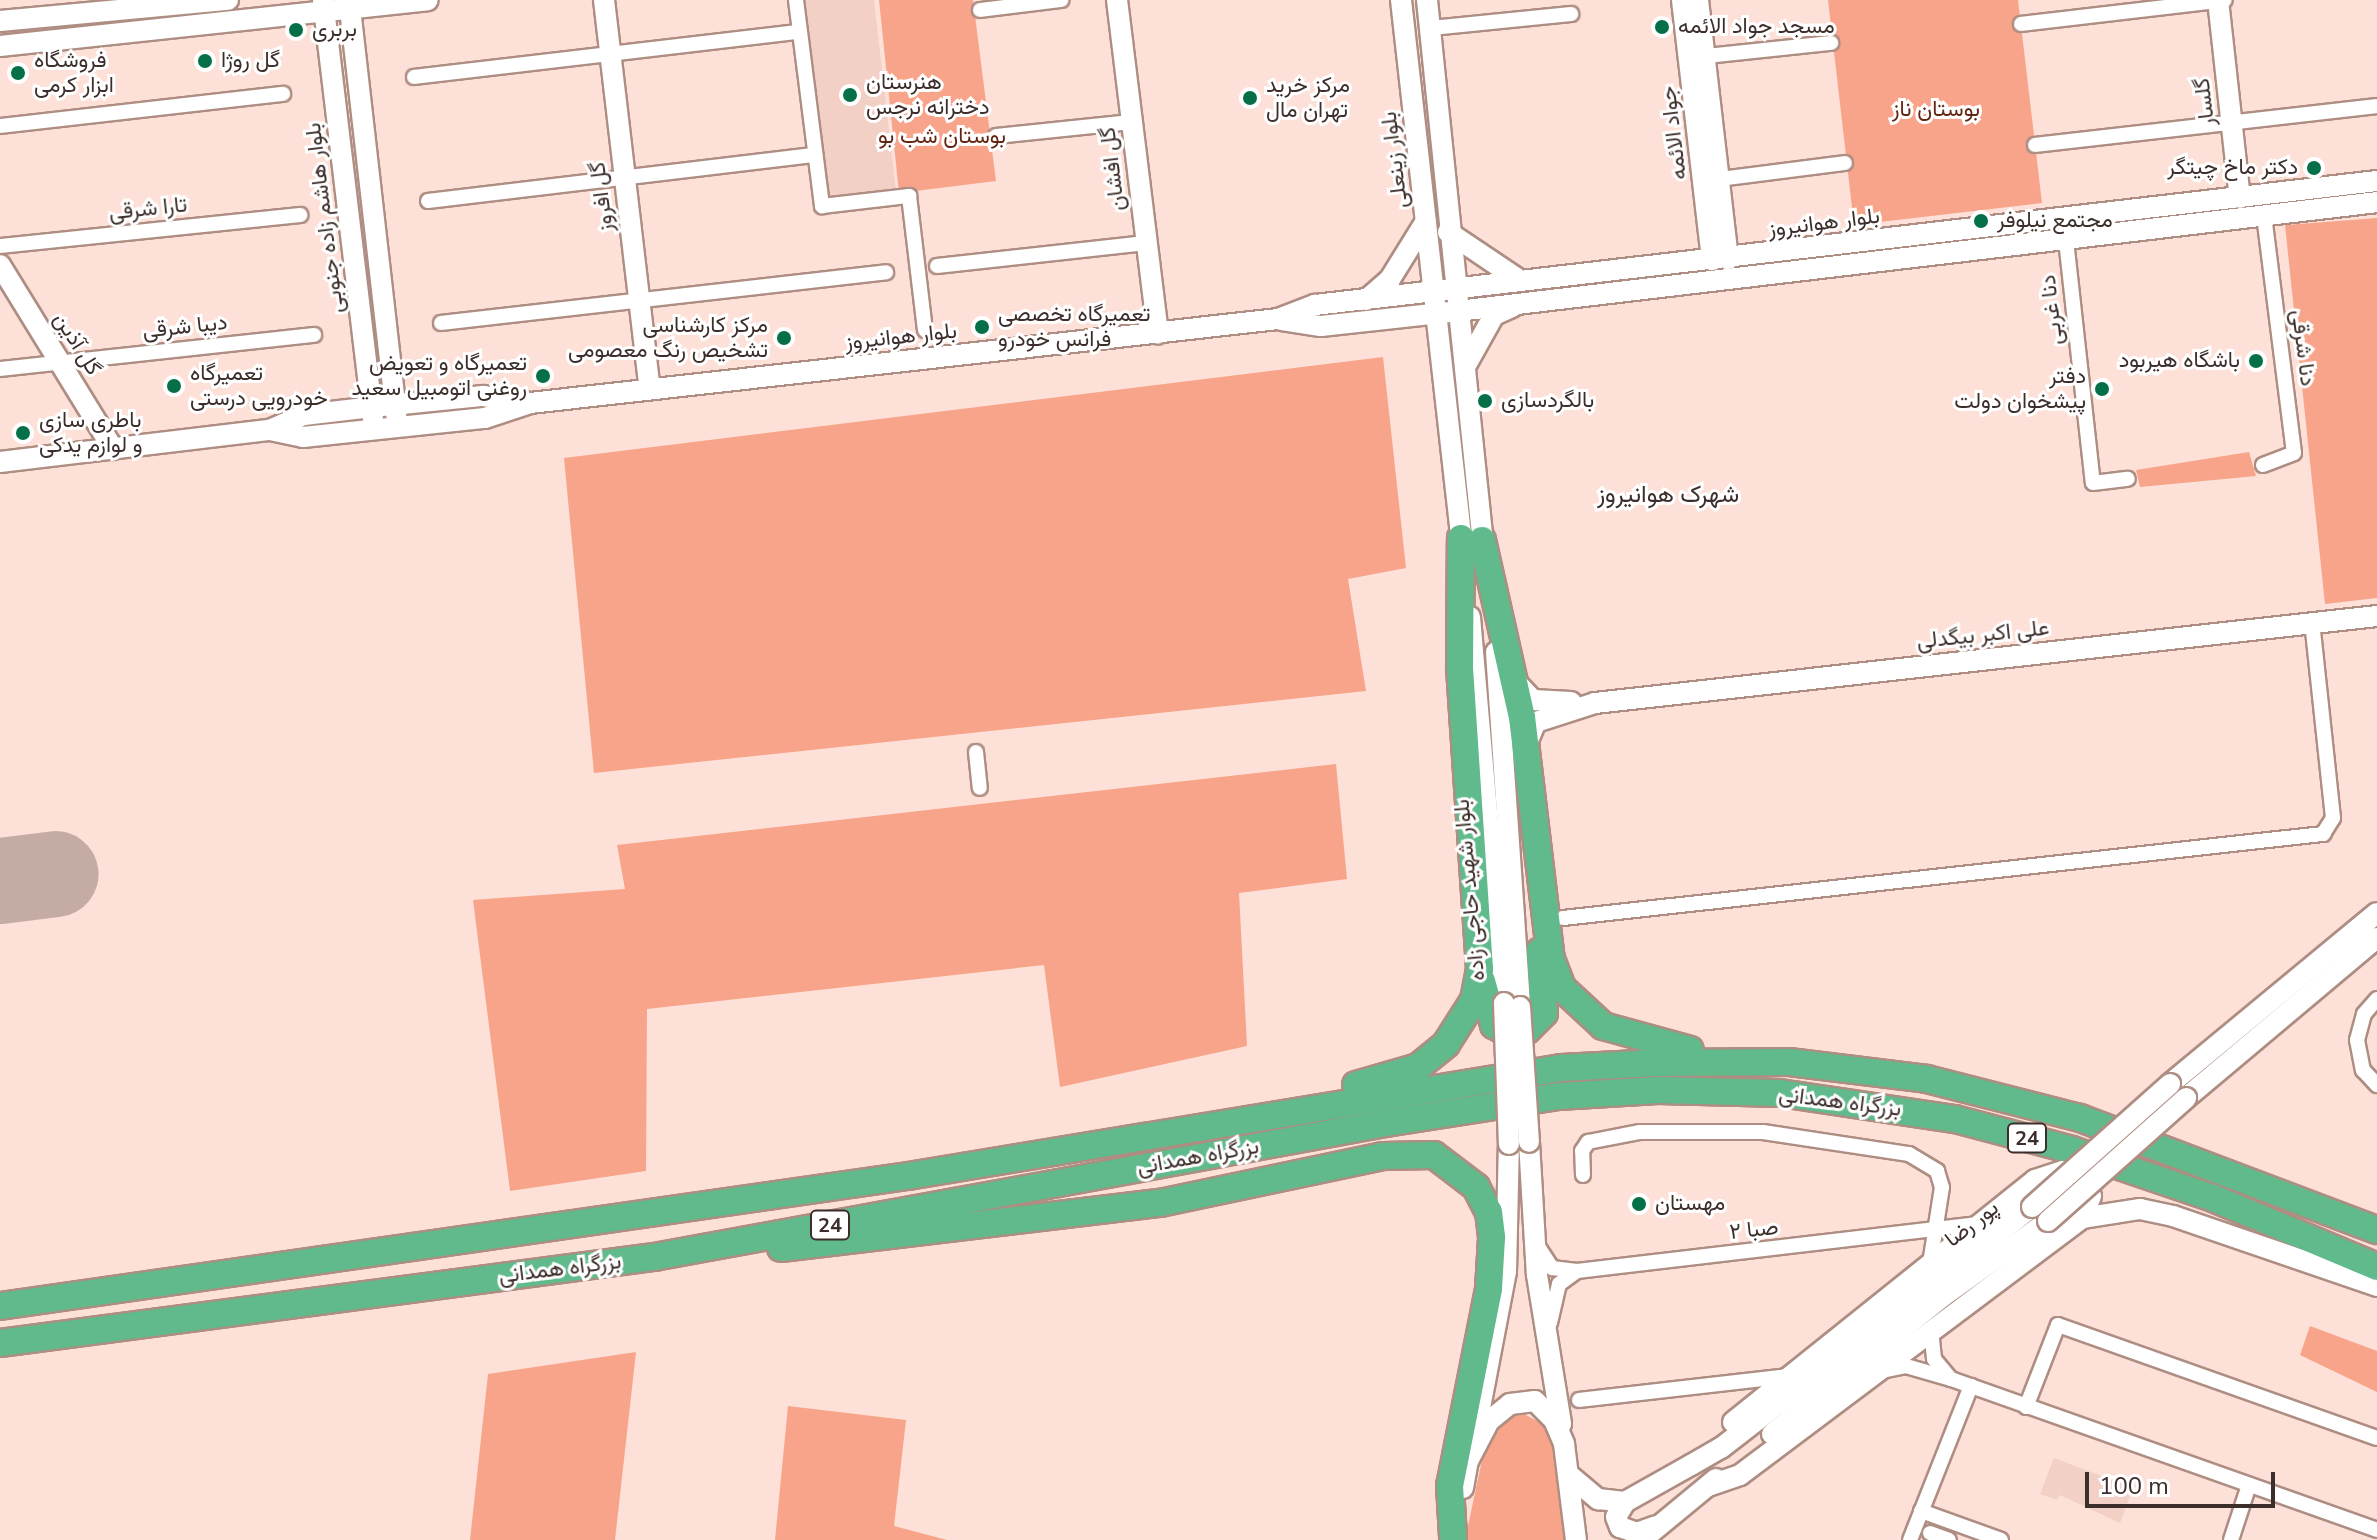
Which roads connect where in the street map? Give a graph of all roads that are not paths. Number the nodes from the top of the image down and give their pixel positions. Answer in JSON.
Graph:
{"nodes":[{"id":1,"x":228,"y":0,"type":"edge"},
{"id":2,"x":428,"y":0,"type":"edge"},
{"id":3,"x":604,"y":0,"type":"edge"},
{"id":4,"x":796,"y":0,"type":"edge"},
{"id":5,"x":1061,"y":0,"type":"edge"},
{"id":6,"x":1117,"y":0,"type":"edge"},
{"id":7,"x":1390,"y":0,"type":"edge"},
{"id":8,"x":1401,"y":0,"type":"edge"},
{"id":9,"x":1429,"y":0,"type":"edge"},
{"id":10,"x":1682,"y":0,"type":"edge"},
{"id":11,"x":1698,"y":0,"type":"edge"},
{"id":12,"x":2218,"y":0,"type":"edge"},
{"id":13,"x":2225,"y":0,"type":"edge"},
{"id":14,"x":350,"y":4,"type":"edge"},
{"id":15,"x":324,"y":6,"type":"edge"},
{"id":16,"x":980,"y":10,"type":"dead end"},
{"id":17,"x":1571,"y":14,"type":"dead end"},
{"id":18,"x":0,"y":21,"type":"edge"},
{"id":19,"x":2021,"y":24,"type":"dead end"},
{"id":20,"x":799,"y":32,"type":"junction"},
{"id":21,"x":1404,"y":35,"type":"junction"},
{"id":22,"x":1432,"y":35,"type":"junction"},
{"id":23,"x":1831,"y":43,"type":"dead end"},
{"id":24,"x":0,"y":46,"type":"edge"},
{"id":25,"x":610,"y":55,"type":"junction"},
{"id":26,"x":1696,"y":58,"type":"junction"},
{"id":27,"x":414,"y":77,"type":"dead end"},
{"id":28,"x":283,"y":94,"type":"dead end"},
{"id":29,"x":2377,"y":106,"type":"edge"},
{"id":30,"x":1131,"y":122,"type":"junction"},
{"id":31,"x":2232,"y":123,"type":"junction"},
{"id":32,"x":0,"y":126,"type":"edge"},
{"id":33,"x":996,"y":136,"type":"dead end"},
{"id":34,"x":2035,"y":145,"type":"dead end"},
{"id":35,"x":815,"y":155,"type":"junction"},
{"id":36,"x":1845,"y":163,"type":"dead end"},
{"id":37,"x":624,"y":178,"type":"junction"},
{"id":38,"x":1711,"y":180,"type":"junction"},
{"id":39,"x":2377,"y":181,"type":"edge"},
{"id":40,"x":2240,"y":198,"type":"junction"},
{"id":41,"x":428,"y":201,"type":"dead end"},
{"id":42,"x":2377,"y":202,"type":"edge"},
{"id":43,"x":300,"y":215,"type":"dead end"},
{"id":44,"x":2264,"y":216,"type":"junction"},
{"id":45,"x":1426,"y":221,"type":"junction"},
{"id":46,"x":1448,"y":232,"type":"junction"},
{"id":47,"x":2066,"y":240,"type":"junction"},
{"id":48,"x":1146,"y":243,"type":"junction"},
{"id":49,"x":0,"y":246,"type":"edge"},
{"id":50,"x":1720,"y":260,"type":"junction"},
{"id":51,"x":0,"y":265,"type":"edge"},
{"id":52,"x":937,"y":266,"type":"dead end"},
{"id":53,"x":886,"y":272,"type":"dead end"},
{"id":54,"x":1521,"y":281,"type":"junction"},
{"id":55,"x":1366,"y":300,"type":"junction"},
{"id":56,"x":638,"y":301,"type":"junction"},
{"id":57,"x":1457,"y":301,"type":"junction"},
{"id":58,"x":1435,"y":304,"type":"junction"},
{"id":59,"x":1518,"y":304,"type":"junction"},
{"id":60,"x":1278,"y":319,"type":"junction"},
{"id":61,"x":441,"y":323,"type":"dead end"},
{"id":62,"x":925,"y":330,"type":"dead end"},
{"id":63,"x":1158,"y":333,"type":"junction"},
{"id":64,"x":314,"y":335,"type":"dead end"},
{"id":65,"x":60,"y":362,"type":"junction"},
{"id":66,"x":0,"y":369,"type":"edge"},
{"id":67,"x":1463,"y":371,"type":"junction"},
{"id":68,"x":650,"y":389,"type":"junction"},
{"id":69,"x":530,"y":403,"type":"junction"},
{"id":70,"x":395,"y":405,"type":"junction"},
{"id":71,"x":372,"y":407,"type":"junction"},
{"id":72,"x":398,"y":427,"type":"junction"},
{"id":73,"x":270,"y":430,"type":"junction"},
{"id":74,"x":374,"y":430,"type":"junction"},
{"id":75,"x":113,"y":449,"type":"junction"},
{"id":76,"x":0,"y":462,"type":"edge"},
{"id":77,"x":2263,"y":465,"type":"dead end"},
{"id":78,"x":2128,"y":479,"type":"dead end"},
{"id":79,"x":1472,"y":539,"type":"junction"},
{"id":80,"x":2377,"y":616,"type":"edge"},
{"id":81,"x":2312,"y":623,"type":"junction"},
{"id":82,"x":1511,"y":669,"type":"junction"},
{"id":83,"x":1595,"y":703,"type":"junction"},
{"id":84,"x":1525,"y":749,"type":"junction"},
{"id":85,"x":976,"y":752,"type":"dead end"},
{"id":86,"x":980,"y":788,"type":"dead end"},
{"id":87,"x":1531,"y":818,"type":"junction"},
{"id":88,"x":2377,"y":913,"type":"edge"},
{"id":89,"x":1563,"y":918,"type":"dead end"},
{"id":90,"x":2377,"y":938,"type":"edge"},
{"id":91,"x":1480,"y":969,"type":"junction"},
{"id":92,"x":2377,"y":999,"type":"edge"},
{"id":93,"x":1789,"y":1062,"type":"junction"},
{"id":94,"x":2377,"y":1085,"type":"edge"},
{"id":95,"x":1519,"y":1143,"type":"junction"},
{"id":96,"x":1583,"y":1175,"type":"dead end"},
{"id":97,"x":908,"y":1176,"type":"junction"},
{"id":98,"x":2040,"y":1214,"type":"junction"},
{"id":99,"x":2082,"y":1218,"type":"junction"},
{"id":100,"x":1982,"y":1222,"type":"junction"},
{"id":101,"x":1535,"y":1228,"type":"junction"},
{"id":102,"x":2377,"y":1230,"type":"edge"},
{"id":103,"x":1935,"y":1232,"type":"junction"},
{"id":104,"x":654,"y":1257,"type":"junction"},
{"id":105,"x":1930,"y":1264,"type":"junction"},
{"id":106,"x":2377,"y":1267,"type":"edge"},
{"id":107,"x":1577,"y":1271,"type":"junction"},
{"id":108,"x":2377,"y":1286,"type":"edge"},
{"id":109,"x":0,"y":1306,"type":"edge"},
{"id":110,"x":1931,"y":1330,"type":"junction"},
{"id":111,"x":0,"y":1343,"type":"edge"},
{"id":112,"x":1549,"y":1355,"type":"junction"},
{"id":113,"x":1871,"y":1375,"type":"junction"},
{"id":114,"x":1789,"y":1376,"type":"junction"},
{"id":115,"x":1951,"y":1379,"type":"junction"},
{"id":116,"x":1971,"y":1386,"type":"junction"},
{"id":117,"x":1579,"y":1400,"type":"dead end"},
{"id":118,"x":2026,"y":1407,"type":"junction"},
{"id":119,"x":2377,"y":1438,"type":"edge"},
{"id":120,"x":1564,"y":1444,"type":"junction"},
{"id":121,"x":1468,"y":1461,"type":"junction"},
{"id":122,"x":1691,"y":1465,"type":"junction"},
{"id":123,"x":1569,"y":1475,"type":"junction"},
{"id":124,"x":2249,"y":1485,"type":"junction"},
{"id":125,"x":1708,"y":1486,"type":"junction"},
{"id":126,"x":1625,"y":1502,"type":"junction"},
{"id":127,"x":1921,"y":1511,"type":"junction"},
{"id":128,"x":1662,"y":1524,"type":"junction"},
{"id":129,"x":2377,"y":1530,"type":"edge"},
{"id":130,"x":1930,"y":1533,"type":"dead end"},
{"id":131,"x":1453,"y":1538,"type":"edge"},
{"id":132,"x":1576,"y":1540,"type":"edge"},
{"id":133,"x":1642,"y":1540,"type":"edge"},
{"id":134,"x":1910,"y":1540,"type":"edge"},
{"id":135,"x":1949,"y":1540,"type":"edge"},
{"id":136,"x":2001,"y":1540,"type":"edge"},
{"id":137,"x":2231,"y":1540,"type":"edge"}],
"edges":[{"from":1,"to":18,"type":"main road"},
{"from":2,"to":14,"type":"main road"},
{"from":3,"to":25,"type":"main road","name":"گل افروز"},
{"from":4,"to":20,"type":"street"},
{"from":5,"to":16,"type":"street"},
{"from":6,"to":30,"type":"main road","name":"گل افشان"},
{"from":7,"to":21,"type":"main road"},
{"from":8,"to":21,"type":"main road","name":"بلوار زینعلی"},
{"from":9,"to":22,"type":"main road","name":"بلوار زینعلی"},
{"from":10,"to":26,"type":"main road","name":"جواد الائمه"},
{"from":11,"to":26,"type":"main road","name":"جواد الائمه"},
{"from":12,"to":13,"type":"street"},
{"from":12,"to":19,"type":"street"},
{"from":12,"to":31,"type":"main road","name":"گلسار"},
{"from":14,"to":15,"type":"main road"},
{"from":14,"to":70,"type":"main road"},
{"from":15,"to":24,"type":"main road"},
{"from":15,"to":71,"type":"main road","name":"بلوار هاشم زاده جنوبی"},
{"from":17,"to":22,"type":"street"},
{"from":20,"to":25,"type":"street"},
{"from":20,"to":35,"type":"street"},
{"from":21,"to":45,"type":"main road","name":"بلوار زینعلی"},
{"from":22,"to":46,"type":"main road","name":"بلوار زینعلی"},
{"from":23,"to":26,"type":"street"},
{"from":25,"to":27,"type":"street"},
{"from":25,"to":37,"type":"main road","name":"گل افروز"},
{"from":26,"to":38,"type":"main road","name":"جواد الائمه"},
{"from":28,"to":32,"type":"street"},
{"from":29,"to":31,"type":"street"},
{"from":30,"to":33,"type":"street"},
{"from":30,"to":48,"type":"main road","name":"گل افشان"},
{"from":31,"to":34,"type":"street"},
{"from":31,"to":40,"type":"main road","name":"گلسار"},
{"from":35,"to":37,"type":"street"},
{"from":35,"to":62,"type":"street"},
{"from":36,"to":38,"type":"street"},
{"from":37,"to":41,"type":"street"},
{"from":37,"to":56,"type":"main road","name":"گل افروز"},
{"from":38,"to":50,"type":"main road","name":"جواد الائمه"},
{"from":39,"to":40,"type":"main road","name":"بلوار هوانیروز"},
{"from":40,"to":50,"type":"main road","name":"بلوار هوانیروز"},
{"from":42,"to":44,"type":"main road","name":"بلوار هوانیروز"},
{"from":43,"to":49,"type":"street","name":"تارا شرقی"},
{"from":44,"to":47,"type":"main road","name":"بلوار هوانیروز"},
{"from":44,"to":77,"type":"street","name":"دنا شرقی"},
{"from":45,"to":55,"type":"main road"},
{"from":45,"to":58,"type":"main road","name":"بلوار زینعلی"},
{"from":46,"to":54,"type":"main road"},
{"from":46,"to":57,"type":"main road","name":"بلوار زینعلی"},
{"from":47,"to":59,"type":"main road","name":"بلوار هوانیروز"},
{"from":47,"to":78,"type":"street","name":"دنا غربی"},
{"from":48,"to":52,"type":"street"},
{"from":48,"to":63,"type":"main road","name":"گل افشان"},
{"from":50,"to":54,"type":"main road","name":"بلوار هوانیروز"},
{"from":51,"to":65,"type":"main road","name":"گل آذین"},
{"from":53,"to":56,"type":"street"},
{"from":54,"to":57,"type":"main road","name":"بلوار هوانیروز"},
{"from":55,"to":58,"type":"main road","name":"بلوار هوانیروز"},
{"from":55,"to":60,"type":"main road","name":"بلوار هوانیروز"},
{"from":56,"to":61,"type":"street"},
{"from":56,"to":68,"type":"main road","name":"گل افروز"},
{"from":57,"to":58,"type":"main road","name":"بلوار هوانیروز"},
{"from":57,"to":59,"type":"main road","name":"بلوار هوانیروز"},
{"from":57,"to":67,"type":"main road","name":"بلوار شهید حاجی زاده"},
{"from":58,"to":60,"type":"main road","name":"بلوار هوانیروز"},
{"from":58,"to":79,"type":"main road","name":"بلوار شهید حاجی زاده"},
{"from":59,"to":67,"type":"main road"},
{"from":60,"to":63,"type":"main road","name":"بلوار هوانیروز"},
{"from":63,"to":68,"type":"main road","name":"بلوار هوانیروز"},
{"from":64,"to":65,"type":"street","name":"دیبا شرقی"},
{"from":65,"to":66,"type":"street","name":"دیبا شرقی"},
{"from":65,"to":75,"type":"main road","name":"گل آذین"},
{"from":67,"to":79,"type":"main road","name":"بلوار شهید حاجی زاده"},
{"from":68,"to":69,"type":"main road","name":"بلوار هوانیروز"},
{"from":69,"to":70,"type":"main road","name":"بلوار هوانیروز"},
{"from":69,"to":72,"type":"main road","name":"بلوار هوانیروز"},
{"from":70,"to":71,"type":"main road","name":"بلوار هوانیروز"},
{"from":70,"to":72,"type":"main road"},
{"from":71,"to":73,"type":"main road","name":"بلوار هوانیروز"},
{"from":71,"to":74,"type":"main road","name":"بلوار هاشم زاده جنوبی"},
{"from":72,"to":74,"type":"main road","name":"بلوار هوانیروز"},
{"from":73,"to":74,"type":"main road","name":"بلوار هوانیروز"},
{"from":73,"to":75,"type":"main road","name":"بلوار هوانیروز"},
{"from":75,"to":76,"type":"main road","name":"بلوار هوانیروز"},
{"from":79,"to":82,"type":"highway"},
{"from":79,"to":91,"type":"highway"},
{"from":79,"to":95,"type":"main road","name":"بلوار شهید حاجی زاده","bridge":true},
{"from":80,"to":81,"type":"main road","name":"علی اکبر بیگدلی"},
{"from":81,"to":83,"type":"main road","name":"علی اکبر بیگدلی"},
{"from":81,"to":89,"type":"street"},
{"from":82,"to":83,"type":"main road","name":"علی اکبر بیگدلی"},
{"from":82,"to":84,"type":"highway"},
{"from":83,"to":84,"type":"main road","name":"علی اکبر بیگدلی"},
{"from":84,"to":87,"type":"highway"},
{"from":85,"to":86,"type":"street"},
{"from":87,"to":91,"type":"highway"},
{"from":87,"to":93,"type":"highway"},
{"from":88,"to":98,"type":"main road","name":"پور رضا","bridge":true},
{"from":90,"to":98,"type":"main road","name":"پور رضا","bridge":true},
{"from":91,"to":97,"type":"highway"},
{"from":92,"to":94,"type":"street"},
{"from":93,"to":97,"type":"highway","name":"بزرگراه همدانی","number":"24"},
{"from":93,"to":102,"type":"highway","name":"بزرگراه همدانی","number":"24"},
{"from":95,"to":101,"type":"main road","name":"بلوار شهید حاجی زاده"},
{"from":95,"to":121,"type":"main road","name":"بلوار شهید حاجی زاده"},
{"from":96,"to":103,"type":"street"},
{"from":97,"to":109,"type":"highway","name":"بزرگراه همدانی","number":"24"},
{"from":98,"to":122,"type":"main road","name":"پور رضا"},
{"from":98,"to":125,"type":"main road","name":"پور رضا"},
{"from":99,"to":100,"type":"main road"},
{"from":99,"to":108,"type":"main road"},
{"from":99,"to":110,"type":"main road"},
{"from":100,"to":103,"type":"street","name":"صبا ۲"},
{"from":100,"to":105,"type":"main road"},
{"from":101,"to":107,"type":"street"},
{"from":101,"to":112,"type":"main road","name":"بلوار شهید حاجی زاده"},
{"from":103,"to":105,"type":"street"},
{"from":103,"to":107,"type":"street","name":"صبا ۲"},
{"from":104,"to":106,"type":"highway","name":"بزرگراه همدانی","number":"24"},
{"from":104,"to":111,"type":"highway","name":"بزرگراه همدانی","number":"24"},
{"from":104,"to":131,"type":"highway"},
{"from":105,"to":114,"type":"main road"},
{"from":107,"to":112,"type":"street"},
{"from":110,"to":113,"type":"main road"},
{"from":110,"to":115,"type":"street"},
{"from":112,"to":120,"type":"main road","name":"بلوار شهید حاجی زاده"},
{"from":113,"to":115,"type":"street"},
{"from":113,"to":125,"type":"main road"},
{"from":114,"to":117,"type":"street"},
{"from":114,"to":122,"type":"main road"},
{"from":115,"to":116,"type":"street"},
{"from":116,"to":118,"type":"street"},
{"from":116,"to":127,"type":"street"},
{"from":118,"to":119,"type":"street"},
{"from":118,"to":124,"type":"street"},
{"from":120,"to":121,"type":"main road"},
{"from":120,"to":123,"type":"main road","name":"بلوار شهید حاجی زاده"},
{"from":121,"to":131,"type":"main road","name":"بلوار شهید حاجی زاده"},
{"from":122,"to":126,"type":"main road","name":"پور رضا"},
{"from":123,"to":126,"type":"main road"},
{"from":123,"to":132,"type":"main road","name":"بلوار شهید حاجی زاده"},
{"from":124,"to":129,"type":"street"},
{"from":124,"to":137,"type":"street"},
{"from":125,"to":128,"type":"main road","name":"پور رضا"},
{"from":126,"to":128,"type":"main road"},
{"from":127,"to":134,"type":"street"},
{"from":127,"to":136,"type":"street"},
{"from":128,"to":133,"type":"main road","name":"پور رضا"},
{"from":130,"to":135,"type":"street"}]}
